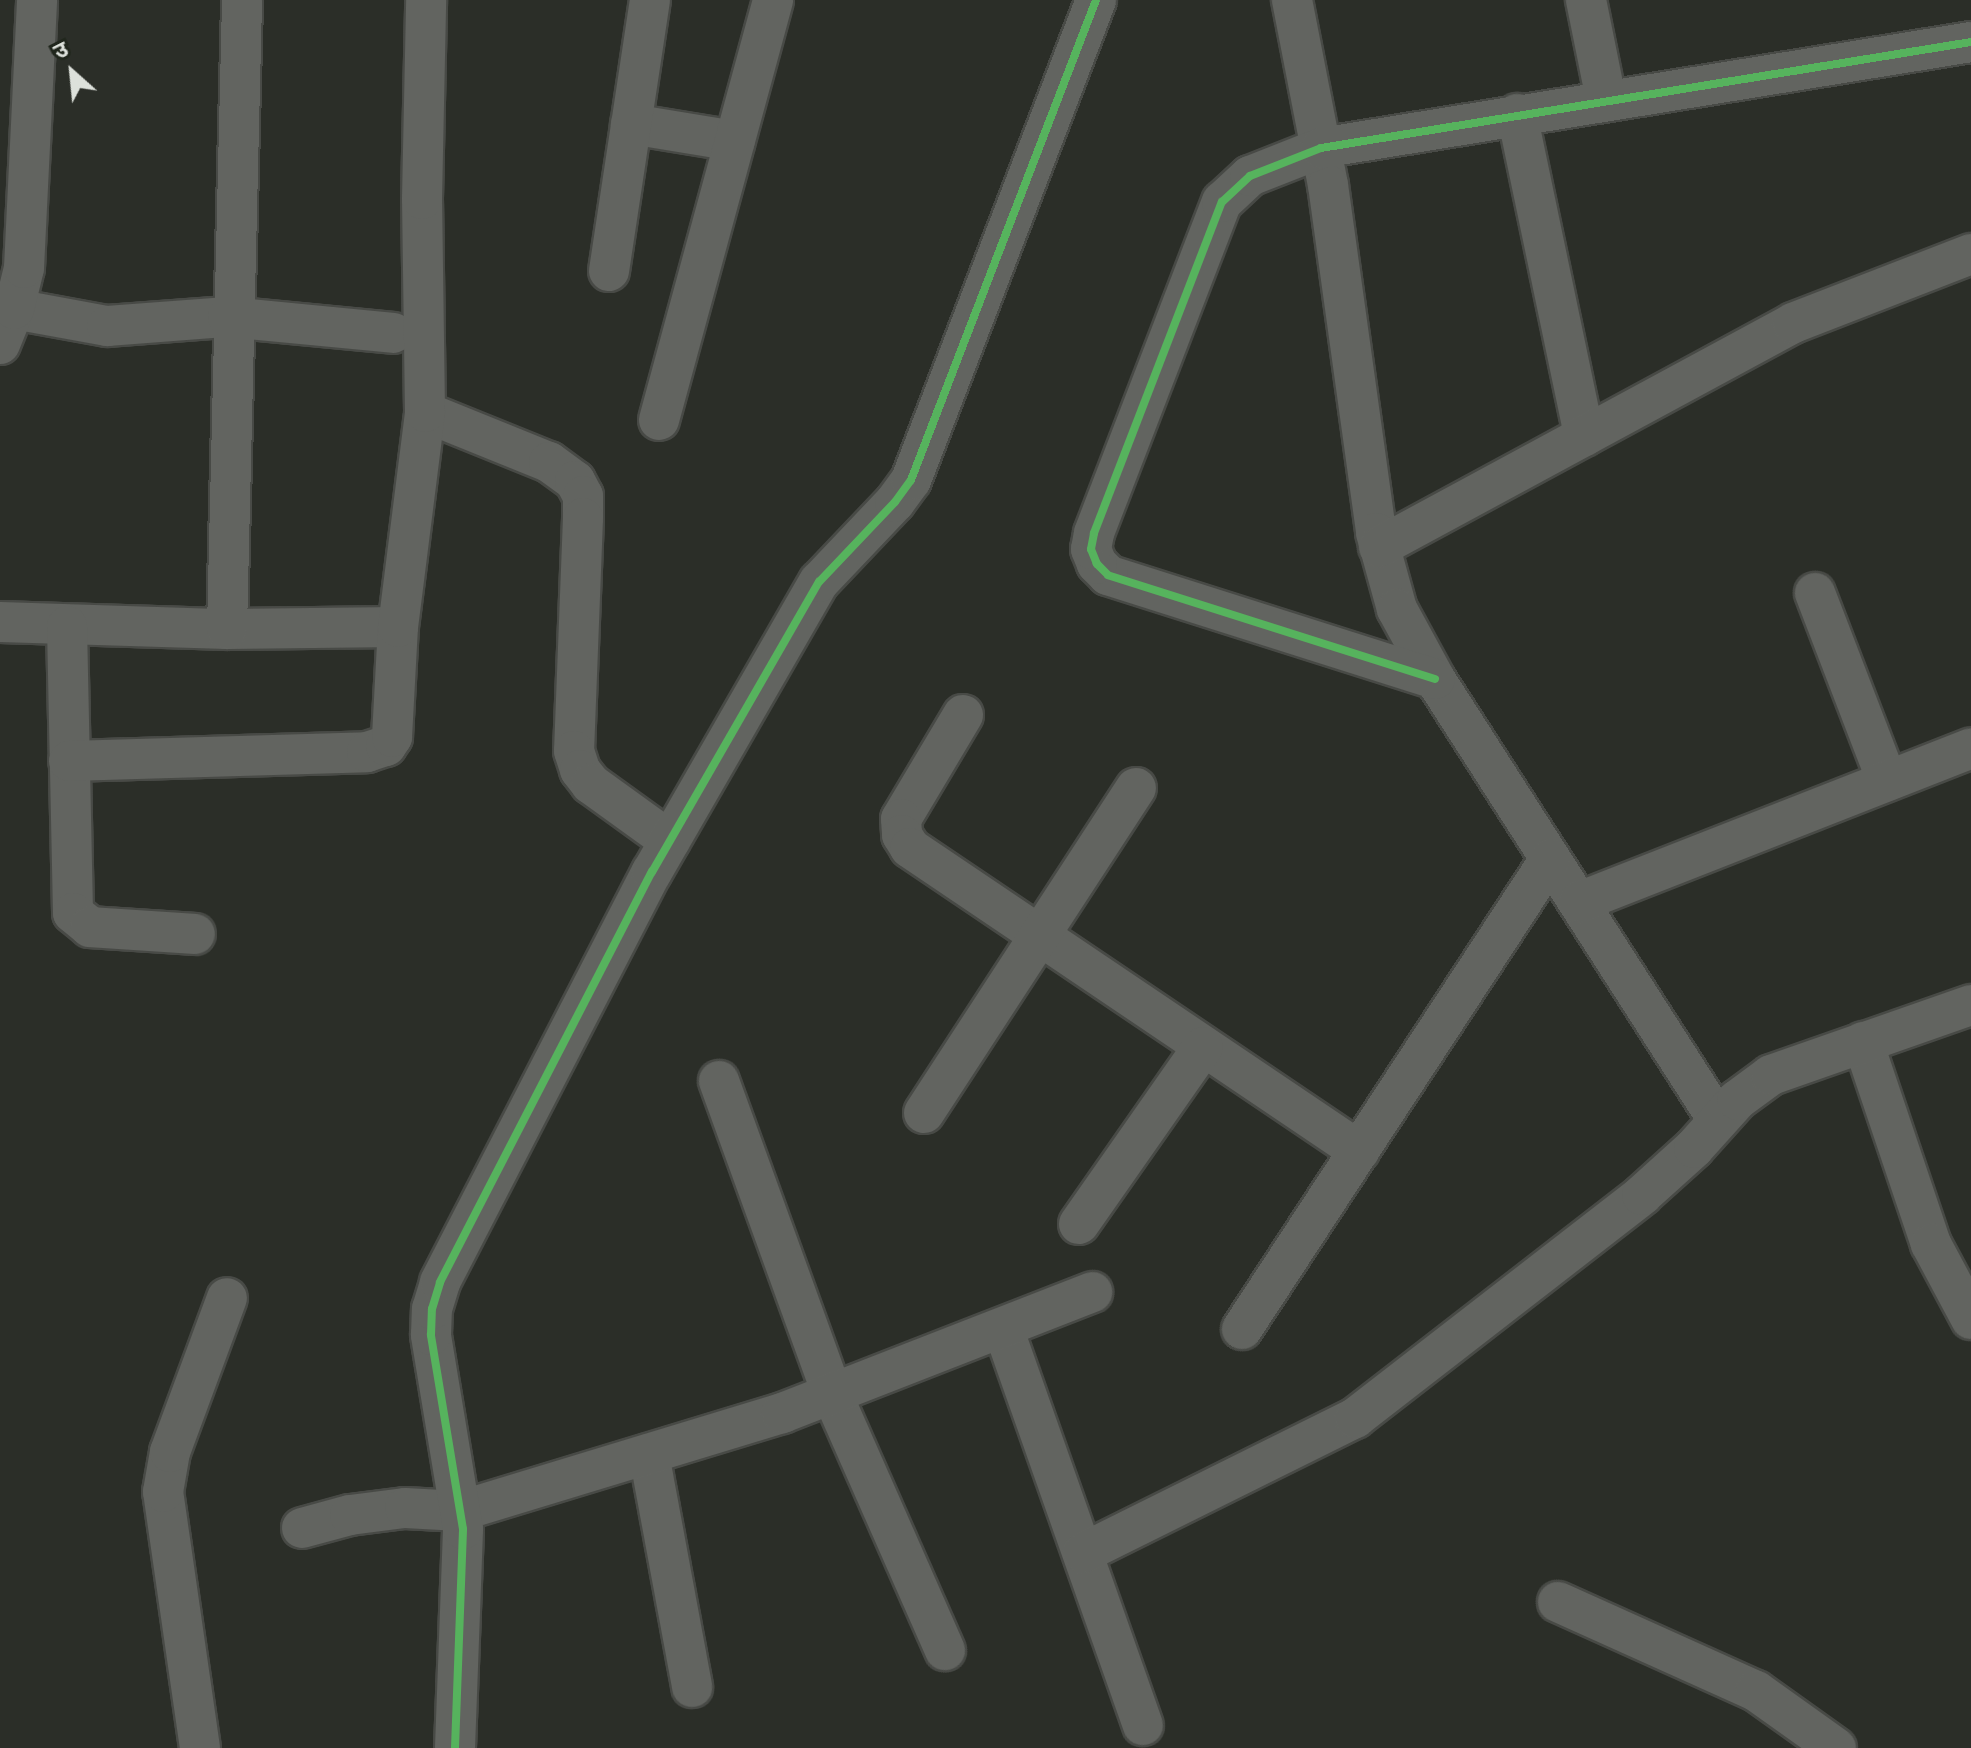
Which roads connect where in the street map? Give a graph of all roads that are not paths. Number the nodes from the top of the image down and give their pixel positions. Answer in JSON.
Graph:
{"nodes":[{"id":1,"x":37,"y":0,"type":"edge"},
{"id":2,"x":242,"y":0,"type":"edge"},
{"id":3,"x":426,"y":0,"type":"edge"},
{"id":4,"x":650,"y":0,"type":"edge"},
{"id":5,"x":773,"y":0,"type":"edge"},
{"id":6,"x":1096,"y":0,"type":"edge"},
{"id":7,"x":1292,"y":0,"type":"edge"},
{"id":8,"x":1586,"y":0,"type":"edge"},
{"id":9,"x":1971,"y":42,"type":"edge"},
{"id":10,"x":18,"y":48,"type":"edge"},
{"id":11,"x":1606,"y":99,"type":"junction"},
{"id":12,"x":1517,"y":114,"type":"junction"},
{"id":13,"x":631,"y":124,"type":"junction"},
{"id":14,"x":735,"y":141,"type":"junction"},
{"id":15,"x":1321,"y":148,"type":"junction"},
{"id":16,"x":1971,"y":254,"type":"edge"},
{"id":17,"x":12,"y":264,"type":"edge"},
{"id":18,"x":609,"y":271,"type":"dead end"},
{"id":19,"x":7,"y":326,"type":"edge"},
{"id":20,"x":234,"y":334,"type":"junction"},
{"id":21,"x":412,"y":349,"type":"junction"},
{"id":22,"x":425,"y":412,"type":"junction"},
{"id":23,"x":659,"y":420,"type":"dead end"},
{"id":24,"x":1584,"y":436,"type":"junction"},
{"id":25,"x":1379,"y":547,"type":"junction"},
{"id":26,"x":1815,"y":593,"type":"dead end"},
{"id":27,"x":0,"y":622,"type":"edge"},
{"id":28,"x":67,"y":626,"type":"junction"},
{"id":29,"x":398,"y":627,"type":"junction"},
{"id":30,"x":227,"y":629,"type":"junction"},
{"id":31,"x":1435,"y":679,"type":"junction"},
{"id":32,"x":963,"y":715,"type":"dead end"},
{"id":33,"x":1971,"y":748,"type":"edge"},
{"id":34,"x":69,"y":761,"type":"junction"},
{"id":35,"x":1887,"y":781,"type":"junction"},
{"id":36,"x":1136,"y":788,"type":"dead end"},
{"id":37,"x":670,"y":841,"type":"junction"},
{"id":38,"x":1542,"y":871,"type":"junction"},
{"id":39,"x":1579,"y":902,"type":"junction"},
{"id":40,"x":195,"y":934,"type":"dead end"},
{"id":41,"x":1037,"y":936,"type":"junction"},
{"id":42,"x":1971,"y":1005,"type":"edge"},
{"id":43,"x":1863,"y":1042,"type":"junction"},
{"id":44,"x":1203,"y":1047,"type":"junction"},
{"id":45,"x":719,"y":1081,"type":"dead end"},
{"id":46,"x":924,"y":1113,"type":"dead end"},
{"id":47,"x":1706,"y":1134,"type":"junction"},
{"id":48,"x":1359,"y":1151,"type":"junction"},
{"id":49,"x":1079,"y":1224,"type":"dead end"},
{"id":50,"x":1092,"y":1292,"type":"dead end"},
{"id":51,"x":227,"y":1298,"type":"dead end"},
{"id":52,"x":1971,"y":1319,"type":"edge"},
{"id":53,"x":1003,"y":1328,"type":"junction"},
{"id":54,"x":1242,"y":1329,"type":"dead end"},
{"id":55,"x":832,"y":1394,"type":"junction"},
{"id":56,"x":649,"y":1454,"type":"junction"},
{"id":57,"x":460,"y":1511,"type":"junction"},
{"id":58,"x":302,"y":1528,"type":"dead end"},
{"id":59,"x":1083,"y":1553,"type":"junction"},
{"id":60,"x":1558,"y":1602,"type":"dead end"},
{"id":61,"x":945,"y":1650,"type":"dead end"},
{"id":62,"x":692,"y":1687,"type":"dead end"},
{"id":63,"x":1143,"y":1725,"type":"dead end"},
{"id":64,"x":200,"y":1748,"type":"edge"},
{"id":65,"x":455,"y":1748,"type":"edge"},
{"id":66,"x":1836,"y":1748,"type":"edge"}],
"edges":[{"from":1,"to":10,"type":"street"},
{"from":2,"to":20,"type":"street"},
{"from":3,"to":21,"type":"street"},
{"from":4,"to":13,"type":"street"},
{"from":5,"to":14,"type":"street"},
{"from":6,"to":37,"type":"street"},
{"from":7,"to":15,"type":"street"},
{"from":8,"to":11,"type":"street"},
{"from":9,"to":11,"type":"street"},
{"from":10,"to":17,"type":"street"},
{"from":11,"to":12,"type":"street"},
{"from":12,"to":15,"type":"street"},
{"from":12,"to":24,"type":"street"},
{"from":13,"to":14,"type":"street"},
{"from":13,"to":18,"type":"street"},
{"from":14,"to":23,"type":"street"},
{"from":15,"to":25,"type":"street"},
{"from":15,"to":31,"type":"street"},
{"from":16,"to":24,"type":"street"},
{"from":17,"to":19,"type":"street"},
{"from":19,"to":20,"type":"street"},
{"from":20,"to":21,"type":"street"},
{"from":20,"to":30,"type":"street"},
{"from":21,"to":22,"type":"street"},
{"from":22,"to":29,"type":"street"},
{"from":22,"to":37,"type":"street"},
{"from":24,"to":25,"type":"street"},
{"from":25,"to":31,"type":"street"},
{"from":26,"to":35,"type":"street"},
{"from":27,"to":28,"type":"street"},
{"from":28,"to":30,"type":"street"},
{"from":28,"to":34,"type":"street"},
{"from":29,"to":30,"type":"street"},
{"from":29,"to":34,"type":"street"},
{"from":31,"to":38,"type":"street"},
{"from":32,"to":41,"type":"street"},
{"from":33,"to":35,"type":"street"},
{"from":34,"to":40,"type":"street"},
{"from":35,"to":39,"type":"street"},
{"from":36,"to":41,"type":"street"},
{"from":37,"to":57,"type":"street"},
{"from":38,"to":39,"type":"street"},
{"from":38,"to":48,"type":"street"},
{"from":39,"to":47,"type":"street"},
{"from":41,"to":44,"type":"street"},
{"from":41,"to":46,"type":"street"},
{"from":42,"to":43,"type":"street"},
{"from":43,"to":47,"type":"street"},
{"from":43,"to":52,"type":"street"},
{"from":44,"to":48,"type":"street"},
{"from":44,"to":49,"type":"street"},
{"from":45,"to":55,"type":"street"},
{"from":47,"to":59,"type":"street"},
{"from":48,"to":54,"type":"street"},
{"from":50,"to":53,"type":"street"},
{"from":51,"to":64,"type":"street"},
{"from":53,"to":55,"type":"street"},
{"from":53,"to":59,"type":"street"},
{"from":55,"to":56,"type":"street"},
{"from":55,"to":61,"type":"street"},
{"from":56,"to":57,"type":"street"},
{"from":56,"to":62,"type":"street"},
{"from":57,"to":58,"type":"street"},
{"from":57,"to":65,"type":"street"},
{"from":59,"to":63,"type":"street"},
{"from":60,"to":66,"type":"street"}]}
